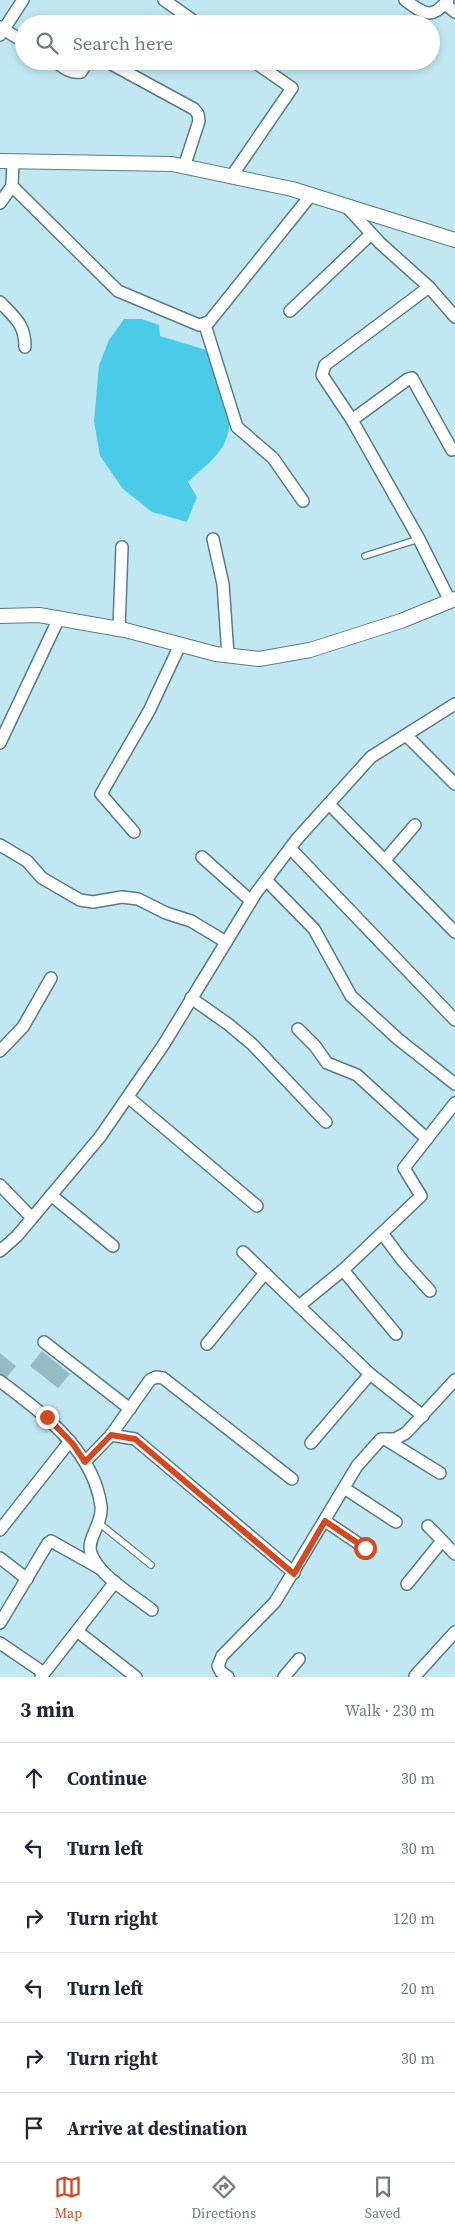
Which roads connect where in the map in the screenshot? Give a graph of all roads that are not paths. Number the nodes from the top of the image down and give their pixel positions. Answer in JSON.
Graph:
{"nodes":[{"id":1,"x":164,"y":0,"type":"edge"},
{"id":2,"x":405,"y":0,"type":"edge"},
{"id":3,"x":18,"y":2,"type":"edge"},
{"id":4,"x":447,"y":2,"type":"edge"},
{"id":5,"x":455,"y":12,"type":"edge"},
{"id":6,"x":185,"y":15,"type":"edge"},
{"id":7,"x":1,"y":30,"type":"edge"},
{"id":8,"x":15,"y":37,"type":"edge"},
{"id":9,"x":68,"y":70,"type":"edge"},
{"id":10,"x":82,"y":70,"type":"edge"},
{"id":11,"x":122,"y":70,"type":"edge"},
{"id":12,"x":266,"y":70,"type":"edge"},
{"id":13,"x":7,"y":161,"type":"edge"},
{"id":14,"x":184,"y":167,"type":"junction"},
{"id":15,"x":231,"y":176,"type":"junction"},
{"id":16,"x":12,"y":186,"type":"junction"},
{"id":17,"x":311,"y":195,"type":"junction"},
{"id":18,"x":0,"y":203,"type":"edge"},
{"id":19,"x":345,"y":205,"type":"junction"},
{"id":20,"x":371,"y":234,"type":"junction"},
{"id":21,"x":455,"y":240,"type":"edge"},
{"id":22,"x":429,"y":287,"type":"junction"},
{"id":23,"x":0,"y":302,"type":"edge"},
{"id":24,"x":290,"y":311,"type":"dead end"},
{"id":25,"x":455,"y":317,"type":"edge"},
{"id":26,"x":205,"y":325,"type":"junction"},
{"id":27,"x":25,"y":347,"type":"dead end"},
{"id":28,"x":352,"y":420,"type":"junction"},
{"id":29,"x":452,"y":450,"type":"dead end"},
{"id":30,"x":303,"y":501,"type":"dead end"},
{"id":31,"x":213,"y":539,"type":"dead end"},
{"id":32,"x":419,"y":539,"type":"junction"},
{"id":33,"x":122,"y":547,"type":"dead end"},
{"id":34,"x":365,"y":556,"type":"dead end"},
{"id":35,"x":452,"y":600,"type":"edge"},
{"id":36,"x":0,"y":616,"type":"edge"},
{"id":37,"x":59,"y":618,"type":"junction"},
{"id":38,"x":119,"y":629,"type":"junction"},
{"id":39,"x":180,"y":645,"type":"junction"},
{"id":40,"x":228,"y":655,"type":"junction"},
{"id":41,"x":455,"y":704,"type":"edge"},
{"id":42,"x":406,"y":735,"type":"junction"},
{"id":43,"x":0,"y":743,"type":"edge"},
{"id":44,"x":455,"y":784,"type":"edge"},
{"id":45,"x":329,"y":804,"type":"junction"},
{"id":46,"x":415,"y":825,"type":"dead end"},
{"id":47,"x":134,"y":832,"type":"dead end"},
{"id":48,"x":0,"y":845,"type":"edge"},
{"id":49,"x":290,"y":848,"type":"junction"},
{"id":50,"x":202,"y":857,"type":"dead end"},
{"id":51,"x":385,"y":860,"type":"junction"},
{"id":52,"x":266,"y":880,"type":"junction"},
{"id":53,"x":251,"y":901,"type":"junction"},
{"id":54,"x":455,"y":932,"type":"edge"},
{"id":55,"x":226,"y":942,"type":"junction"},
{"id":56,"x":52,"y":978,"type":"dead end"},
{"id":57,"x":192,"y":998,"type":"junction"},
{"id":58,"x":455,"y":1020,"type":"edge"},
{"id":59,"x":298,"y":1029,"type":"dead end"},
{"id":60,"x":0,"y":1051,"type":"edge"},
{"id":61,"x":455,"y":1084,"type":"edge"},
{"id":62,"x":128,"y":1097,"type":"junction"},
{"id":63,"x":455,"y":1103,"type":"edge"},
{"id":64,"x":326,"y":1122,"type":"dead end"},
{"id":65,"x":427,"y":1139,"type":"junction"},
{"id":66,"x":0,"y":1185,"type":"edge"},
{"id":67,"x":51,"y":1195,"type":"junction"},
{"id":68,"x":257,"y":1206,"type":"dead end"},
{"id":69,"x":32,"y":1218,"type":"junction"},
{"id":70,"x":382,"y":1233,"type":"junction"},
{"id":71,"x":113,"y":1246,"type":"dead end"},
{"id":72,"x":0,"y":1250,"type":"edge"},
{"id":73,"x":243,"y":1252,"type":"dead end"},
{"id":74,"x":343,"y":1270,"type":"junction"},
{"id":75,"x":266,"y":1273,"type":"junction"},
{"id":76,"x":430,"y":1291,"type":"dead end"},
{"id":77,"x":299,"y":1306,"type":"junction"},
{"id":78,"x":396,"y":1334,"type":"dead end"},
{"id":79,"x":44,"y":1342,"type":"dead end"},
{"id":80,"x":207,"y":1344,"type":"dead end"},
{"id":81,"x":370,"y":1374,"type":"junction"},
{"id":82,"x":455,"y":1380,"type":"edge"},
{"id":83,"x":0,"y":1381,"type":"edge"},
{"id":84,"x":130,"y":1409,"type":"junction"},
{"id":85,"x":423,"y":1416,"type":"junction"},
{"id":86,"x":111,"y":1435,"type":"junction"},
{"id":87,"x":385,"y":1439,"type":"junction"},
{"id":88,"x":70,"y":1442,"type":"junction"},
{"id":89,"x":311,"y":1443,"type":"dead end"},
{"id":90,"x":85,"y":1462,"type":"junction"},
{"id":91,"x":440,"y":1473,"type":"dead end"},
{"id":92,"x":292,"y":1479,"type":"dead end"},
{"id":93,"x":344,"y":1488,"type":"junction"},
{"id":94,"x":325,"y":1521,"type":"junction"},
{"id":95,"x":396,"y":1522,"type":"dead end"},
{"id":96,"x":99,"y":1523,"type":"junction"},
{"id":97,"x":428,"y":1526,"type":"dead end"},
{"id":98,"x":0,"y":1530,"type":"edge"},
{"id":99,"x":442,"y":1541,"type":"junction"},
{"id":100,"x":365,"y":1548,"type":"dead end"},
{"id":101,"x":455,"y":1554,"type":"edge"},
{"id":102,"x":0,"y":1558,"type":"edge"},
{"id":103,"x":150,"y":1565,"type":"dead end"},
{"id":104,"x":102,"y":1571,"type":"junction"},
{"id":105,"x":294,"y":1574,"type":"junction"},
{"id":106,"x":27,"y":1579,"type":"junction"},
{"id":107,"x":115,"y":1582,"type":"junction"},
{"id":108,"x":407,"y":1584,"type":"dead end"},
{"id":109,"x":152,"y":1610,"type":"dead end"},
{"id":110,"x":0,"y":1623,"type":"edge"},
{"id":111,"x":77,"y":1631,"type":"junction"},
{"id":112,"x":455,"y":1632,"type":"edge"},
{"id":113,"x":0,"y":1643,"type":"edge"},
{"id":114,"x":298,"y":1659,"type":"dead end"},
{"id":115,"x":42,"y":1675,"type":"edge"},
{"id":116,"x":415,"y":1676,"type":"edge"},
{"id":117,"x":136,"y":1677,"type":"edge"},
{"id":118,"x":228,"y":1677,"type":"edge"},
{"id":119,"x":284,"y":1677,"type":"edge"}],
"edges":[{"from":1,"to":6,"type":"street"},
{"from":2,"to":4,"type":"street"},
{"from":3,"to":7,"type":"street"},
{"from":4,"to":5,"type":"street"},
{"from":7,"to":8,"type":"street"},
{"from":9,"to":10,"type":"street"},
{"from":11,"to":14,"type":"street"},
{"from":12,"to":15,"type":"street"},
{"from":13,"to":14,"type":"street"},
{"from":13,"to":16,"type":"street"},
{"from":14,"to":15,"type":"street"},
{"from":15,"to":17,"type":"street"},
{"from":16,"to":18,"type":"street"},
{"from":16,"to":26,"type":"street"},
{"from":17,"to":19,"type":"street"},
{"from":17,"to":26,"type":"street"},
{"from":19,"to":20,"type":"street"},
{"from":19,"to":21,"type":"street"},
{"from":20,"to":22,"type":"street"},
{"from":20,"to":24,"type":"street"},
{"from":22,"to":25,"type":"street"},
{"from":22,"to":28,"type":"street"},
{"from":23,"to":27,"type":"street"},
{"from":26,"to":30,"type":"street"},
{"from":28,"to":29,"type":"street"},
{"from":28,"to":32,"type":"street"},
{"from":31,"to":40,"type":"street"},
{"from":32,"to":34,"type":"lane"},
{"from":32,"to":35,"type":"street"},
{"from":33,"to":38,"type":"street"},
{"from":35,"to":40,"type":"street"},
{"from":36,"to":37,"type":"street"},
{"from":37,"to":38,"type":"street"},
{"from":37,"to":43,"type":"street"},
{"from":38,"to":39,"type":"street"},
{"from":39,"to":40,"type":"street"},
{"from":39,"to":47,"type":"street"},
{"from":41,"to":42,"type":"street"},
{"from":42,"to":44,"type":"street"},
{"from":42,"to":45,"type":"street"},
{"from":45,"to":49,"type":"street"},
{"from":45,"to":51,"type":"street"},
{"from":46,"to":51,"type":"street"},
{"from":48,"to":55,"type":"street"},
{"from":49,"to":52,"type":"street"},
{"from":49,"to":58,"type":"street"},
{"from":50,"to":53,"type":"street"},
{"from":51,"to":54,"type":"street"},
{"from":52,"to":53,"type":"street"},
{"from":52,"to":61,"type":"street"},
{"from":53,"to":55,"type":"street"},
{"from":55,"to":57,"type":"street"},
{"from":56,"to":60,"type":"street"},
{"from":57,"to":62,"type":"street"},
{"from":57,"to":64,"type":"street"},
{"from":59,"to":65,"type":"street"},
{"from":62,"to":67,"type":"street"},
{"from":62,"to":68,"type":"street"},
{"from":63,"to":65,"type":"street"},
{"from":65,"to":70,"type":"street"},
{"from":66,"to":69,"type":"street"},
{"from":67,"to":69,"type":"street"},
{"from":67,"to":71,"type":"street"},
{"from":69,"to":72,"type":"street"},
{"from":70,"to":74,"type":"street"},
{"from":70,"to":76,"type":"street"},
{"from":73,"to":75,"type":"street"},
{"from":74,"to":77,"type":"street"},
{"from":74,"to":78,"type":"street"},
{"from":75,"to":77,"type":"street"},
{"from":75,"to":80,"type":"street"},
{"from":77,"to":81,"type":"street"},
{"from":79,"to":84,"type":"street"},
{"from":81,"to":85,"type":"street"},
{"from":81,"to":89,"type":"street"},
{"from":82,"to":85,"type":"street"},
{"from":83,"to":88,"type":"street"},
{"from":84,"to":86,"type":"street"},
{"from":84,"to":92,"type":"street"},
{"from":85,"to":87,"type":"street"},
{"from":86,"to":90,"type":"street"},
{"from":86,"to":105,"type":"street"},
{"from":87,"to":91,"type":"street"},
{"from":87,"to":93,"type":"street"},
{"from":88,"to":90,"type":"street"},
{"from":88,"to":98,"type":"street"},
{"from":90,"to":96,"type":"street"},
{"from":93,"to":94,"type":"street"},
{"from":93,"to":95,"type":"street"},
{"from":94,"to":100,"type":"street"},
{"from":94,"to":105,"type":"street"},
{"from":96,"to":103,"type":"lane"},
{"from":96,"to":104,"type":"street"},
{"from":97,"to":99,"type":"street"},
{"from":99,"to":101,"type":"street"},
{"from":99,"to":108,"type":"street"},
{"from":102,"to":106,"type":"street"},
{"from":104,"to":106,"type":"street"},
{"from":104,"to":107,"type":"street"},
{"from":105,"to":118,"type":"street"},
{"from":106,"to":110,"type":"street"},
{"from":107,"to":109,"type":"street"},
{"from":107,"to":111,"type":"street"},
{"from":111,"to":115,"type":"street"},
{"from":111,"to":117,"type":"street"},
{"from":112,"to":116,"type":"street"},
{"from":113,"to":115,"type":"street"},
{"from":114,"to":119,"type":"street"}]}
